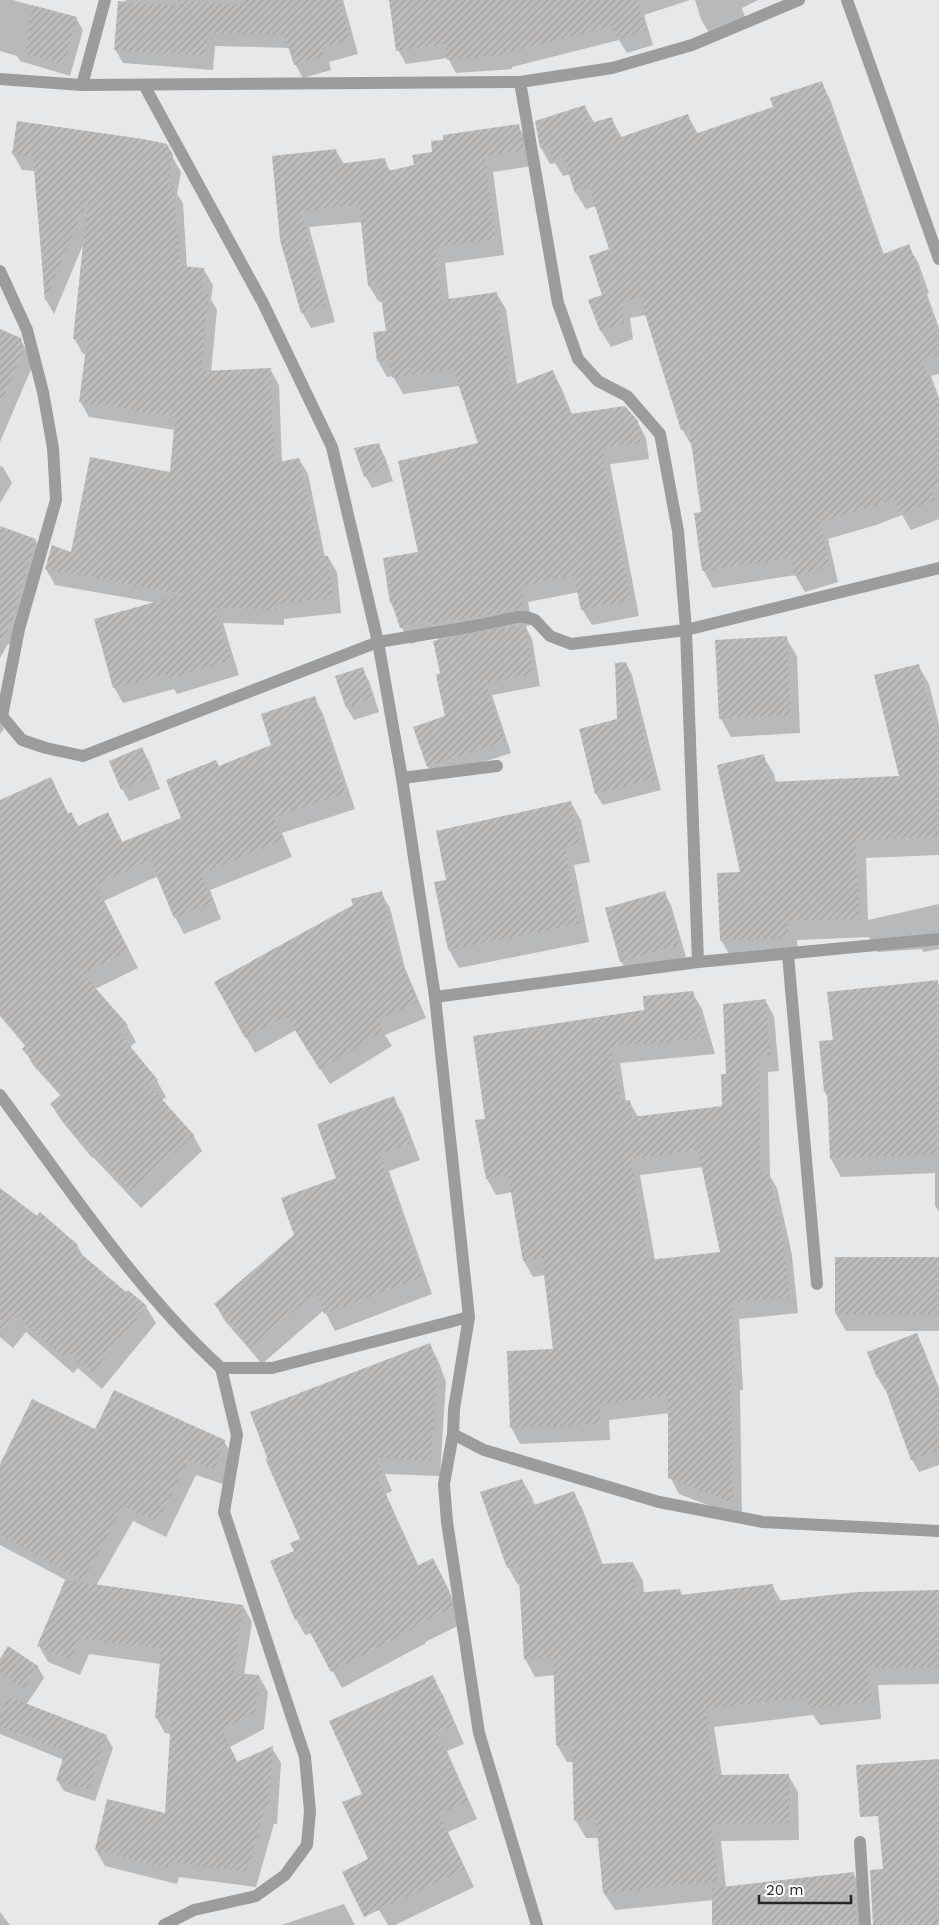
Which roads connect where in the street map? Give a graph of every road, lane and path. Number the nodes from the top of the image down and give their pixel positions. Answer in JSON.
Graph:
{"nodes":[{"id":1,"x":105,"y":0,"type":"edge"},
{"id":2,"x":800,"y":0,"type":"edge"},
{"id":3,"x":847,"y":0,"type":"edge"},
{"id":4,"x":0,"y":79,"type":"edge"},
{"id":5,"x":520,"y":82,"type":"junction"},
{"id":6,"x":82,"y":85,"type":"junction"},
{"id":7,"x":144,"y":85,"type":"junction"},
{"id":8,"x":939,"y":260,"type":"edge"},
{"id":9,"x":0,"y":271,"type":"edge"},
{"id":10,"x":939,"y":568,"type":"edge"},
{"id":11,"x":686,"y":630,"type":"junction"},
{"id":12,"x":378,"y":642,"type":"junction"},
{"id":13,"x":497,"y":766,"type":"dead end"},
{"id":14,"x":402,"y":778,"type":"junction"},
{"id":15,"x":939,"y":939,"type":"edge"},
{"id":16,"x":788,"y":955,"type":"junction"},
{"id":17,"x":698,"y":962,"type":"junction"},
{"id":18,"x":435,"y":997,"type":"junction"},
{"id":19,"x":0,"y":1095,"type":"edge"},
{"id":20,"x":817,"y":1284,"type":"dead end"},
{"id":21,"x":468,"y":1317,"type":"junction"},
{"id":22,"x":221,"y":1368,"type":"junction"},
{"id":23,"x":453,"y":1434,"type":"junction"},
{"id":24,"x":939,"y":1531,"type":"edge"},
{"id":25,"x":860,"y":1842,"type":"dead end"},
{"id":26,"x":164,"y":1925,"type":"edge"},
{"id":27,"x":537,"y":1925,"type":"edge"},
{"id":28,"x":865,"y":1925,"type":"edge"}],
"edges":[{"from":1,"to":6,"type":"street"},
{"from":2,"to":5,"type":"street"},
{"from":3,"to":8,"type":"street"},
{"from":4,"to":6,"type":"street"},
{"from":5,"to":7,"type":"street"},
{"from":5,"to":11,"type":"street"},
{"from":6,"to":7,"type":"street"},
{"from":7,"to":12,"type":"street"},
{"from":9,"to":12,"type":"street"},
{"from":10,"to":11,"type":"street"},
{"from":11,"to":12,"type":"street"},
{"from":11,"to":17,"type":"street"},
{"from":12,"to":14,"type":"street"},
{"from":13,"to":14,"type":"street"},
{"from":14,"to":18,"type":"street"},
{"from":15,"to":16,"type":"street"},
{"from":16,"to":17,"type":"street"},
{"from":16,"to":20,"type":"street"},
{"from":17,"to":18,"type":"street"},
{"from":18,"to":21,"type":"street"},
{"from":19,"to":22,"type":"street"},
{"from":21,"to":22,"type":"street"},
{"from":21,"to":23,"type":"street"},
{"from":22,"to":26,"type":"street"},
{"from":23,"to":24,"type":"street"},
{"from":23,"to":27,"type":"street"},
{"from":25,"to":28,"type":"street"}]}
